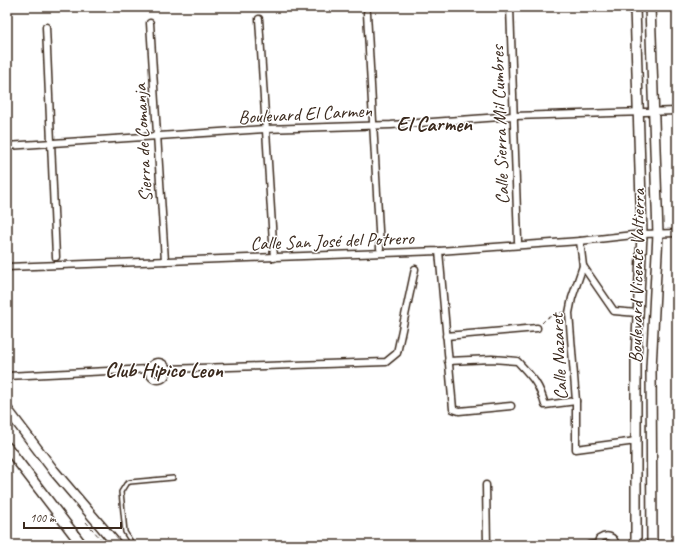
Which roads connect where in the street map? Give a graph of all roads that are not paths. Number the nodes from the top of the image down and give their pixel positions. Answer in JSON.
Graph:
{"nodes":[{"id":1,"x":510,"y":7,"type":"edge"},
{"id":2,"x":635,"y":7,"type":"edge"},
{"id":3,"x":650,"y":7,"type":"edge"},
{"id":4,"x":367,"y":13,"type":"dead end"},
{"id":5,"x":259,"y":19,"type":"dead end"},
{"id":6,"x":150,"y":23,"type":"dead end"},
{"id":7,"x":46,"y":27,"type":"dead end"},
{"id":8,"x":677,"y":111,"type":"edge"},
{"id":9,"x":652,"y":112,"type":"junction"},
{"id":10,"x":638,"y":113,"type":"junction"},
{"id":11,"x":514,"y":116,"type":"junction"},
{"id":12,"x":373,"y":125,"type":"junction"},
{"id":13,"x":266,"y":129,"type":"junction"},
{"id":14,"x":157,"y":137,"type":"junction"},
{"id":15,"x":51,"y":144,"type":"junction"},
{"id":16,"x":7,"y":146,"type":"edge"},
{"id":17,"x":642,"y":234,"type":"junction"},
{"id":18,"x":658,"y":234,"type":"junction"},
{"id":19,"x":677,"y":234,"type":"edge"},
{"id":20,"x":518,"y":241,"type":"dead end"},
{"id":21,"x":580,"y":241,"type":"junction"},
{"id":22,"x":380,"y":248,"type":"dead end"},
{"id":23,"x":439,"y":251,"type":"junction"},
{"id":24,"x":56,"y":257,"type":"dead end"},
{"id":25,"x":274,"y":258,"type":"junction"},
{"id":26,"x":165,"y":261,"type":"junction"},
{"id":27,"x":583,"y":266,"type":"junction"},
{"id":28,"x":7,"y":267,"type":"edge"},
{"id":29,"x":415,"y":269,"type":"dead end"},
{"id":30,"x":637,"y":313,"type":"junction"},
{"id":31,"x":537,"y":328,"type":"road end"},
{"id":32,"x":446,"y":336,"type":"junction"},
{"id":33,"x":448,"y":361,"type":"junction"},
{"id":34,"x":168,"y":369,"type":"junction"},
{"id":35,"x":149,"y":370,"type":"junction"},
{"id":36,"x":7,"y":376,"type":"edge"},
{"id":37,"x":576,"y":401,"type":"junction"},
{"id":38,"x":511,"y":406,"type":"dead end"},
{"id":39,"x":7,"y":409,"type":"edge"},
{"id":40,"x":636,"y":441,"type":"junction"},
{"id":41,"x":7,"y":447,"type":"edge"},
{"id":42,"x":173,"y":478,"type":"dead end"},
{"id":43,"x":486,"y":485,"type":"dead end"},
{"id":44,"x":677,"y":543,"type":"edge"},
{"id":45,"x":597,"y":544,"type":"edge"},
{"id":46,"x":652,"y":544,"type":"edge"},
{"id":47,"x":82,"y":545,"type":"edge"},
{"id":48,"x":117,"y":545,"type":"edge"},
{"id":49,"x":133,"y":545,"type":"edge"},
{"id":50,"x":488,"y":545,"type":"edge"},
{"id":51,"x":588,"y":545,"type":"edge"},
{"id":52,"x":616,"y":545,"type":"edge"},
{"id":53,"x":636,"y":545,"type":"edge"}],
"edges":[{"from":1,"to":11,"type":"street","name":"Calle Sierra Mil Cumbres"},
{"from":2,"to":10,"type":"main road","name":"Boulevard Vicente Valtierra"},
{"from":3,"to":9,"type":"main road","name":"Boulevard Vicente Valtierra"},
{"from":4,"to":12,"type":"street"},
{"from":5,"to":13,"type":"street"},
{"from":6,"to":14,"type":"street","name":"Sierra de Comanja"},
{"from":7,"to":15,"type":"street"},
{"from":8,"to":9,"type":"street","name":"Boulevard El Carmen"},
{"from":9,"to":10,"type":"street","name":"Boulevard El Carmen"},
{"from":9,"to":18,"type":"main road","name":"Boulevard Vicente Valtierra"},
{"from":10,"to":11,"type":"street","name":"Boulevard El Carmen"},
{"from":10,"to":17,"type":"main road","name":"Boulevard Vicente Valtierra"},
{"from":11,"to":12,"type":"street","name":"Boulevard El Carmen"},
{"from":11,"to":20,"type":"street","name":"Calle Sierra Mil Cumbres"},
{"from":12,"to":13,"type":"street","name":"Boulevard El Carmen"},
{"from":12,"to":22,"type":"street"},
{"from":13,"to":14,"type":"street","name":"Boulevard El Carmen"},
{"from":13,"to":25,"type":"street"},
{"from":14,"to":15,"type":"street","name":"Boulevard El Carmen"},
{"from":14,"to":26,"type":"street","name":"Sierra de Comanja"},
{"from":15,"to":16,"type":"street","name":"Boulevard El Carmen"},
{"from":15,"to":24,"type":"street"},
{"from":17,"to":18,"type":"street","name":"Calle San José del Potrero"},
{"from":17,"to":21,"type":"street","name":"Calle San José del Potrero"},
{"from":17,"to":30,"type":"main road","name":"Boulevard Vicente Valtierra"},
{"from":18,"to":19,"type":"street","name":"Calle San José del Potrero"},
{"from":18,"to":46,"type":"main road","name":"Boulevard Vicente Valtierra"},
{"from":21,"to":23,"type":"street","name":"Calle San José del Potrero"},
{"from":21,"to":27,"type":"street","name":"Calle Nazaret"},
{"from":23,"to":25,"type":"street","name":"Calle San José del Potrero"},
{"from":23,"to":32,"type":"street"},
{"from":25,"to":26,"type":"street","name":"Calle San José del Potrero"},
{"from":26,"to":28,"type":"street","name":"Calle San José del Potrero"},
{"from":27,"to":30,"type":"street"},
{"from":27,"to":37,"type":"street","name":"Calle Nazaret"},
{"from":29,"to":34,"type":"street"},
{"from":30,"to":40,"type":"main road","name":"Boulevard Vicente Valtierra"},
{"from":31,"to":32,"type":"street"},
{"from":32,"to":33,"type":"street"},
{"from":33,"to":37,"type":"street"},
{"from":33,"to":38,"type":"street"},
{"from":34,"to":35,"type":"street"},
{"from":34,"to":35,"type":"street"},
{"from":35,"to":36,"type":"street"},
{"from":37,"to":40,"type":"street","name":"Calle Nazaret"},
{"from":39,"to":48,"type":"main road"},
{"from":40,"to":53,"type":"main road","name":"Boulevard Vicente Valtierra"},
{"from":41,"to":47,"type":"main road"},
{"from":42,"to":49,"type":"lane"},
{"from":43,"to":50,"type":"street"},
{"from":44,"to":46,"type":"lane"},
{"from":45,"to":51,"type":"street"},
{"from":45,"to":52,"type":"street"}]}
